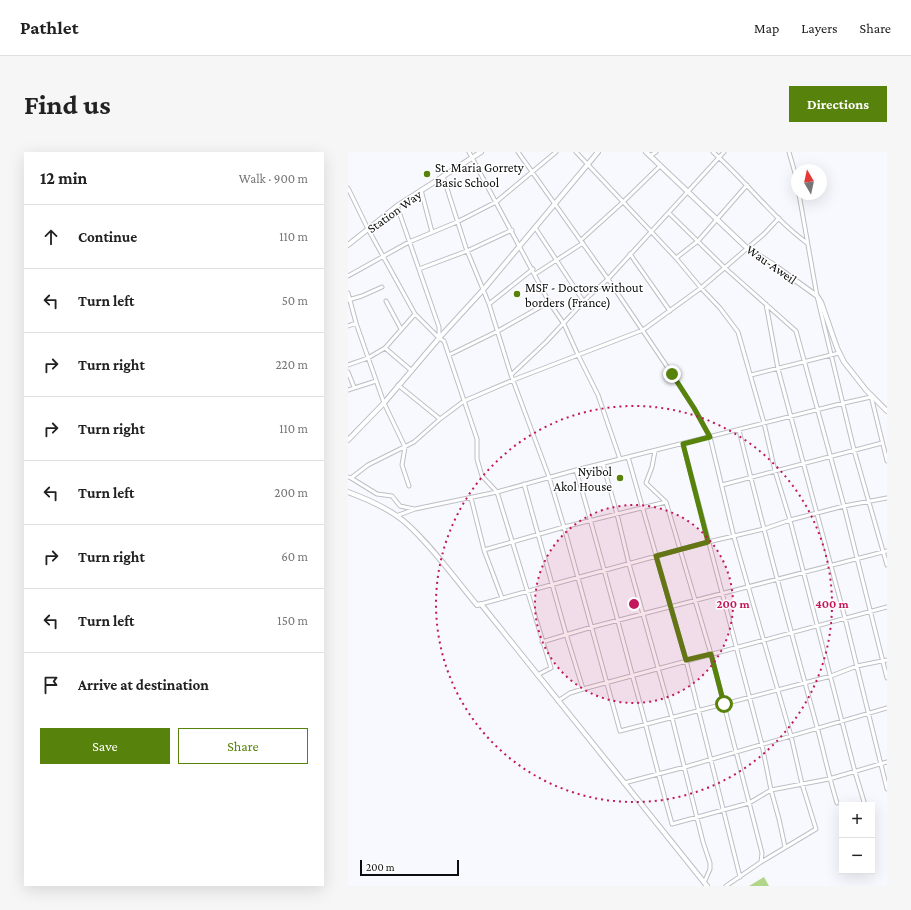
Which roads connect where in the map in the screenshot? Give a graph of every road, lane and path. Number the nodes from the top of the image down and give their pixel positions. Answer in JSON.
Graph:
{"nodes":[{"id":1,"x":469,"y":152,"type":"edge"},
{"id":2,"x":481,"y":152,"type":"edge"},
{"id":3,"x":518,"y":152,"type":"edge"},
{"id":4,"x":556,"y":152,"type":"edge"},
{"id":5,"x":576,"y":152,"type":"edge"},
{"id":6,"x":598,"y":152,"type":"edge"},
{"id":7,"x":646,"y":152,"type":"edge"},
{"id":8,"x":656,"y":152,"type":"edge"},
{"id":9,"x":713,"y":152,"type":"edge"},
{"id":10,"x":724,"y":152,"type":"edge"},
{"id":11,"x":789,"y":152,"type":"edge"},
{"id":12,"x":650,"y":156,"type":"junction"},
{"id":13,"x":719,"y":157,"type":"junction"},
{"id":14,"x":472,"y":158,"type":"junction"},
{"id":15,"x":588,"y":164,"type":"junction"},
{"id":16,"x":792,"y":164,"type":"edge"},
{"id":17,"x":660,"y":166,"type":"junction"},
{"id":18,"x":532,"y":173,"type":"junction"},
{"id":19,"x":443,"y":176,"type":"junction"},
{"id":20,"x":746,"y":185,"type":"junction"},
{"id":21,"x":348,"y":188,"type":"edge"},
{"id":22,"x":421,"y":190,"type":"junction"},
{"id":23,"x":688,"y":192,"type":"junction"},
{"id":24,"x":800,"y":200,"type":"edge"},
{"id":25,"x":496,"y":202,"type":"junction"},
{"id":26,"x":623,"y":202,"type":"junction"},
{"id":27,"x":555,"y":204,"type":"junction"},
{"id":28,"x":398,"y":206,"type":"junction"},
{"id":29,"x":669,"y":213,"type":"junction"},
{"id":30,"x":779,"y":218,"type":"junction"},
{"id":31,"x":717,"y":220,"type":"junction"},
{"id":32,"x":457,"y":222,"type":"junction"},
{"id":33,"x":368,"y":229,"type":"junction"},
{"id":34,"x":536,"y":229,"type":"junction"},
{"id":35,"x":512,"y":230,"type":"junction"},
{"id":36,"x":432,"y":232,"type":"junction"},
{"id":37,"x":651,"y":232,"type":"junction"},
{"id":38,"x":582,"y":241,"type":"junction"},
{"id":39,"x":698,"y":241,"type":"junction"},
{"id":40,"x":409,"y":242,"type":"junction"},
{"id":41,"x":807,"y":243,"type":"junction"},
{"id":42,"x":348,"y":244,"type":"edge"},
{"id":43,"x":520,"y":247,"type":"junction"},
{"id":44,"x":747,"y":248,"type":"junction"},
{"id":45,"x":467,"y":251,"type":"junction"},
{"id":46,"x":630,"y":254,"type":"junction"},
{"id":47,"x":384,"y":256,"type":"junction"},
{"id":48,"x":676,"y":258,"type":"junction"},
{"id":49,"x":556,"y":260,"type":"junction"},
{"id":50,"x":725,"y":268,"type":"junction"},
{"id":51,"x":419,"y":269,"type":"junction"},
{"id":52,"x":533,"y":269,"type":"junction"},
{"id":53,"x":535,"y":274,"type":"junction"},
{"id":54,"x":348,"y":276,"type":"edge"},
{"id":55,"x":608,"y":279,"type":"junction"},
{"id":56,"x":382,"y":286,"type":"dead end"},
{"id":57,"x":701,"y":288,"type":"junction"},
{"id":58,"x":483,"y":290,"type":"junction"},
{"id":59,"x":348,"y":293,"type":"edge"},
{"id":60,"x":817,"y":296,"type":"junction"},
{"id":61,"x":349,"y":299,"type":"edge"},
{"id":62,"x":386,"y":301,"type":"dead end"},
{"id":63,"x":549,"y":302,"type":"junction"},
{"id":64,"x":584,"y":302,"type":"junction"},
{"id":65,"x":489,"y":304,"type":"junction"},
{"id":66,"x":766,"y":304,"type":"junction"},
{"id":67,"x":670,"y":311,"type":"junction"},
{"id":68,"x":416,"y":314,"type":"junction"},
{"id":69,"x":356,"y":323,"type":"junction"},
{"id":70,"x":564,"y":324,"type":"junction"},
{"id":71,"x":348,"y":326,"type":"edge"},
{"id":72,"x":401,"y":329,"type":"junction"},
{"id":73,"x":643,"y":330,"type":"junction"},
{"id":74,"x":498,"y":331,"type":"junction"},
{"id":75,"x":439,"y":338,"type":"junction"},
{"id":76,"x":385,"y":348,"type":"junction"},
{"id":77,"x":839,"y":353,"type":"junction"},
{"id":78,"x":449,"y":355,"type":"junction"},
{"id":79,"x":578,"y":356,"type":"junction"},
{"id":80,"x":831,"y":356,"type":"junction"},
{"id":81,"x":368,"y":358,"type":"junction"},
{"id":82,"x":805,"y":362,"type":"junction"},
{"id":83,"x":348,"y":365,"type":"edge"},
{"id":84,"x":778,"y":369,"type":"junction"},
{"id":85,"x":412,"y":371,"type":"junction"},
{"id":86,"x":348,"y":372,"type":"edge"},
{"id":87,"x":511,"y":375,"type":"junction"},
{"id":88,"x":751,"y":375,"type":"junction"},
{"id":89,"x":513,"y":380,"type":"junction"},
{"id":90,"x":376,"y":381,"type":"junction"},
{"id":91,"x":398,"y":385,"type":"junction"},
{"id":92,"x":354,"y":387,"type":"junction"},
{"id":93,"x":348,"y":390,"type":"edge"},
{"id":94,"x":871,"y":396,"type":"junction"},
{"id":95,"x":464,"y":401,"type":"junction"},
{"id":96,"x":384,"y":403,"type":"junction"},
{"id":97,"x":844,"y":403,"type":"junction"},
{"id":98,"x":818,"y":409,"type":"junction"},
{"id":99,"x":887,"y":411,"type":"edge"},
{"id":100,"x":791,"y":416,"type":"junction"},
{"id":101,"x":440,"y":419,"type":"junction"},
{"id":102,"x":764,"y":423,"type":"junction"},
{"id":103,"x":739,"y":430,"type":"junction"},
{"id":104,"x":710,"y":437,"type":"junction"},
{"id":105,"x":348,"y":440,"type":"edge"},
{"id":106,"x":882,"y":443,"type":"junction"},
{"id":107,"x":683,"y":444,"type":"junction"},
{"id":108,"x":405,"y":447,"type":"junction"},
{"id":109,"x":854,"y":450,"type":"junction"},
{"id":110,"x":655,"y":451,"type":"junction"},
{"id":111,"x":831,"y":457,"type":"junction"},
{"id":112,"x":628,"y":458,"type":"junction"},
{"id":113,"x":620,"y":459,"type":"junction"},
{"id":114,"x":887,"y":461,"type":"edge"},
{"id":115,"x":803,"y":463,"type":"junction"},
{"id":116,"x":603,"y":464,"type":"junction"},
{"id":117,"x":576,"y":470,"type":"junction"},
{"id":118,"x":775,"y":471,"type":"junction"},
{"id":119,"x":549,"y":477,"type":"junction"},
{"id":120,"x":350,"y":478,"type":"edge"},
{"id":121,"x":750,"y":478,"type":"junction"},
{"id":122,"x":524,"y":484,"type":"junction"},
{"id":123,"x":722,"y":485,"type":"junction"},
{"id":124,"x":409,"y":486,"type":"dead end"},
{"id":125,"x":348,"y":492,"type":"edge"},
{"id":126,"x":498,"y":492,"type":"junction"},
{"id":127,"x":471,"y":498,"type":"junction"},
{"id":128,"x":887,"y":498,"type":"edge"},
{"id":129,"x":869,"y":501,"type":"junction"},
{"id":130,"x":666,"y":502,"type":"junction"},
{"id":131,"x":844,"y":506,"type":"junction"},
{"id":132,"x":642,"y":508,"type":"junction"},
{"id":133,"x":415,"y":509,"type":"junction"},
{"id":134,"x":818,"y":513,"type":"junction"},
{"id":135,"x":617,"y":514,"type":"junction"},
{"id":136,"x":396,"y":516,"type":"junction"},
{"id":137,"x":790,"y":520,"type":"junction"},
{"id":138,"x":591,"y":521,"type":"junction"},
{"id":139,"x":564,"y":528,"type":"junction"},
{"id":140,"x":764,"y":529,"type":"junction"},
{"id":141,"x":539,"y":534,"type":"junction"},
{"id":142,"x":734,"y":537,"type":"junction"},
{"id":143,"x":512,"y":542,"type":"junction"},
{"id":144,"x":708,"y":542,"type":"junction"},
{"id":145,"x":484,"y":550,"type":"junction"},
{"id":146,"x":680,"y":550,"type":"junction"},
{"id":147,"x":885,"y":552,"type":"edge"},
{"id":148,"x":656,"y":556,"type":"junction"},
{"id":149,"x":857,"y":559,"type":"junction"},
{"id":150,"x":629,"y":564,"type":"junction"},
{"id":151,"x":832,"y":565,"type":"junction"},
{"id":152,"x":887,"y":565,"type":"edge"},
{"id":153,"x":604,"y":570,"type":"junction"},
{"id":154,"x":803,"y":573,"type":"junction"},
{"id":155,"x":578,"y":578,"type":"junction"},
{"id":156,"x":777,"y":579,"type":"junction"},
{"id":157,"x":553,"y":584,"type":"junction"},
{"id":158,"x":748,"y":586,"type":"junction"},
{"id":159,"x":526,"y":591,"type":"junction"},
{"id":160,"x":723,"y":593,"type":"junction"},
{"id":161,"x":502,"y":598,"type":"junction"},
{"id":162,"x":696,"y":600,"type":"junction"},
{"id":163,"x":481,"y":604,"type":"junction"},
{"id":164,"x":670,"y":607,"type":"junction"},
{"id":165,"x":887,"y":607,"type":"edge"},
{"id":166,"x":871,"y":611,"type":"junction"},
{"id":167,"x":644,"y":614,"type":"junction"},
{"id":168,"x":845,"y":618,"type":"junction"},
{"id":169,"x":618,"y":620,"type":"junction"},
{"id":170,"x":817,"y":625,"type":"junction"},
{"id":171,"x":592,"y":627,"type":"junction"},
{"id":172,"x":790,"y":632,"type":"junction"},
{"id":173,"x":566,"y":634,"type":"junction"},
{"id":174,"x":764,"y":640,"type":"junction"},
{"id":175,"x":542,"y":642,"type":"junction"},
{"id":176,"x":737,"y":647,"type":"junction"},
{"id":177,"x":711,"y":654,"type":"junction"},
{"id":178,"x":686,"y":660,"type":"junction"},
{"id":179,"x":887,"y":660,"type":"edge"},
{"id":180,"x":882,"y":661,"type":"junction"},
{"id":181,"x":857,"y":666,"type":"junction"},
{"id":182,"x":658,"y":668,"type":"junction"},
{"id":183,"x":632,"y":674,"type":"junction"},
{"id":184,"x":537,"y":675,"type":"junction"},
{"id":185,"x":831,"y":676,"type":"junction"},
{"id":186,"x":887,"y":678,"type":"edge"},
{"id":187,"x":607,"y":682,"type":"junction"},
{"id":188,"x":804,"y":683,"type":"junction"},
{"id":189,"x":583,"y":689,"type":"junction"},
{"id":190,"x":777,"y":690,"type":"junction"},
{"id":191,"x":750,"y":697,"type":"junction"},
{"id":192,"x":558,"y":701,"type":"junction"},
{"id":193,"x":724,"y":704,"type":"junction"},
{"id":194,"x":887,"y":708,"type":"edge"},
{"id":195,"x":698,"y":711,"type":"junction"},
{"id":196,"x":869,"y":714,"type":"junction"},
{"id":197,"x":672,"y":718,"type":"junction"},
{"id":198,"x":843,"y":721,"type":"junction"},
{"id":199,"x":645,"y":725,"type":"junction"},
{"id":200,"x":817,"y":729,"type":"junction"},
{"id":201,"x":791,"y":736,"type":"junction"},
{"id":202,"x":762,"y":745,"type":"junction"},
{"id":203,"x":736,"y":752,"type":"junction"},
{"id":204,"x":710,"y":760,"type":"junction"},
{"id":205,"x":887,"y":762,"type":"edge"},
{"id":206,"x":881,"y":764,"type":"junction"},
{"id":207,"x":685,"y":767,"type":"junction"},
{"id":208,"x":855,"y":772,"type":"junction"},
{"id":209,"x":658,"y":774,"type":"junction"},
{"id":210,"x":829,"y":779,"type":"junction"},
{"id":211,"x":624,"y":783,"type":"junction"},
{"id":212,"x":802,"y":784,"type":"junction"},
{"id":213,"x":887,"y":788,"type":"edge"},
{"id":214,"x":771,"y":790,"type":"junction"},
{"id":215,"x":749,"y":802,"type":"junction"},
{"id":216,"x":864,"y":802,"type":"edge"},
{"id":217,"x":837,"y":803,"type":"dead end"},
{"id":218,"x":723,"y":810,"type":"junction"},
{"id":219,"x":697,"y":817,"type":"junction"},
{"id":220,"x":785,"y":847,"type":"junction"},
{"id":221,"x":761,"y":862,"type":"junction"},
{"id":222,"x":740,"y":877,"type":"junction"},
{"id":223,"x":705,"y":885,"type":"edge"},
{"id":224,"x":726,"y":886,"type":"edge"}],
"edges":[{"from":1,"to":14,"type":"street"},
{"from":2,"to":14,"type":"street","name":"Station Way"},
{"from":3,"to":18,"type":"street"},
{"from":4,"to":18,"type":"street"},
{"from":5,"to":15,"type":"street"},
{"from":6,"to":15,"type":"street"},
{"from":7,"to":12,"type":"street","name":"Wau-Aweil"},
{"from":8,"to":12,"type":"street"},
{"from":9,"to":13,"type":"street"},
{"from":10,"to":13,"type":"street"},
{"from":11,"to":16,"type":"street"},
{"from":12,"to":17,"type":"street","name":"Wau-Aweil"},
{"from":13,"to":20,"type":"street"},
{"from":13,"to":23,"type":"street"},
{"from":14,"to":19,"type":"street","name":"Station Way"},
{"from":14,"to":25,"type":"street"},
{"from":15,"to":26,"type":"street"},
{"from":15,"to":27,"type":"street"},
{"from":17,"to":23,"type":"street","name":"Wau-Aweil"},
{"from":17,"to":26,"type":"street"},
{"from":18,"to":25,"type":"street"},
{"from":18,"to":27,"type":"street"},
{"from":19,"to":22,"type":"street","name":"Station Way"},
{"from":19,"to":32,"type":"street"},
{"from":20,"to":30,"type":"street"},
{"from":20,"to":31,"type":"street"},
{"from":21,"to":33,"type":"street"},
{"from":22,"to":28,"type":"street","name":"Station Way"},
{"from":22,"to":36,"type":"street"},
{"from":23,"to":29,"type":"street"},
{"from":23,"to":31,"type":"street","name":"Wau-Aweil"},
{"from":24,"to":41,"type":"street"},
{"from":25,"to":32,"type":"street"},
{"from":25,"to":35,"type":"street"},
{"from":26,"to":37,"type":"street"},
{"from":26,"to":38,"type":"street"},
{"from":27,"to":34,"type":"street"},
{"from":27,"to":38,"type":"street"},
{"from":28,"to":33,"type":"street","name":"Station Way"},
{"from":28,"to":40,"type":"street"},
{"from":29,"to":37,"type":"street"},
{"from":29,"to":39,"type":"street"},
{"from":30,"to":41,"type":"street"},
{"from":30,"to":44,"type":"street"},
{"from":31,"to":39,"type":"street"},
{"from":31,"to":44,"type":"street","name":"Wau-Aweil"},
{"from":32,"to":36,"type":"street"},
{"from":32,"to":45,"type":"street"},
{"from":33,"to":42,"type":"street","name":"Station Way"},
{"from":33,"to":47,"type":"street"},
{"from":34,"to":43,"type":"street"},
{"from":34,"to":49,"type":"street"},
{"from":35,"to":43,"type":"street"},
{"from":35,"to":45,"type":"street"},
{"from":36,"to":40,"type":"street"},
{"from":37,"to":46,"type":"street"},
{"from":37,"to":48,"type":"street"},
{"from":38,"to":49,"type":"street"},
{"from":38,"to":55,"type":"street"},
{"from":39,"to":48,"type":"street"},
{"from":39,"to":50,"type":"street"},
{"from":40,"to":47,"type":"street"},
{"from":40,"to":51,"type":"street"},
{"from":41,"to":60,"type":"street"},
{"from":43,"to":52,"type":"street"},
{"from":43,"to":58,"type":"street"},
{"from":44,"to":50,"type":"street"},
{"from":44,"to":60,"type":"street","name":"Wau-Aweil"},
{"from":45,"to":51,"type":"street"},
{"from":45,"to":58,"type":"street"},
{"from":46,"to":55,"type":"street"},
{"from":46,"to":67,"type":"street"},
{"from":47,"to":54,"type":"street"},
{"from":47,"to":68,"type":"street"},
{"from":48,"to":57,"type":"street"},
{"from":49,"to":53,"type":"street"},
{"from":49,"to":64,"type":"street"},
{"from":50,"to":57,"type":"street"},
{"from":50,"to":66,"type":"street"},
{"from":51,"to":75,"type":"street"},
{"from":52,"to":53,"type":"street"},
{"from":52,"to":65,"type":"street"},
{"from":53,"to":63,"type":"street"},
{"from":55,"to":64,"type":"street"},
{"from":55,"to":73,"type":"street"},
{"from":56,"to":61,"type":"street"},
{"from":57,"to":67,"type":"street"},
{"from":57,"to":88,"type":"street"},
{"from":58,"to":65,"type":"street"},
{"from":58,"to":75,"type":"street"},
{"from":59,"to":61,"type":"street"},
{"from":60,"to":77,"type":"street","name":"Wau-Aweil"},
{"from":60,"to":80,"type":"street"},
{"from":61,"to":69,"type":"street"},
{"from":62,"to":72,"type":"street"},
{"from":63,"to":70,"type":"street"},
{"from":63,"to":74,"type":"street"},
{"from":64,"to":70,"type":"street"},
{"from":65,"to":74,"type":"street"},
{"from":66,"to":82,"type":"street"},
{"from":66,"to":84,"type":"street"},
{"from":67,"to":73,"type":"street"},
{"from":68,"to":72,"type":"street"},
{"from":68,"to":75,"type":"street"},
{"from":69,"to":71,"type":"street"},
{"from":69,"to":81,"type":"street"},
{"from":70,"to":79,"type":"street"},
{"from":70,"to":87,"type":"street"},
{"from":72,"to":76,"type":"street"},
{"from":73,"to":79,"type":"street"},
{"from":73,"to":104,"type":"street"},
{"from":74,"to":78,"type":"street"},
{"from":74,"to":87,"type":"street"},
{"from":75,"to":78,"type":"street"},
{"from":75,"to":85,"type":"street"},
{"from":76,"to":81,"type":"street"},
{"from":76,"to":85,"type":"street"},
{"from":77,"to":80,"type":"street"},
{"from":77,"to":94,"type":"street","name":"Wau-Aweil"},
{"from":78,"to":95,"type":"street"},
{"from":79,"to":89,"type":"street"},
{"from":79,"to":113,"type":"street"},
{"from":80,"to":82,"type":"street"},
{"from":80,"to":97,"type":"street"},
{"from":81,"to":83,"type":"street"},
{"from":81,"to":90,"type":"street"},
{"from":82,"to":84,"type":"street"},
{"from":82,"to":98,"type":"street"},
{"from":84,"to":88,"type":"street"},
{"from":84,"to":100,"type":"street"},
{"from":85,"to":91,"type":"street"},
{"from":86,"to":92,"type":"street"},
{"from":87,"to":89,"type":"street"},
{"from":88,"to":102,"type":"street"},
{"from":89,"to":95,"type":"street"},
{"from":89,"to":119,"type":"street"},
{"from":90,"to":92,"type":"street"},
{"from":90,"to":96,"type":"street"},
{"from":91,"to":96,"type":"street"},
{"from":91,"to":101,"type":"street"},
{"from":92,"to":93,"type":"street"},
{"from":94,"to":97,"type":"street"},
{"from":94,"to":99,"type":"street","name":"Wau-Aweil"},
{"from":94,"to":106,"type":"street"},
{"from":95,"to":101,"type":"street"},
{"from":95,"to":126,"type":"street"},
{"from":96,"to":105,"type":"street"},
{"from":96,"to":108,"type":"street"},
{"from":97,"to":98,"type":"street"},
{"from":97,"to":109,"type":"street"},
{"from":98,"to":100,"type":"street"},
{"from":98,"to":111,"type":"street"},
{"from":100,"to":102,"type":"street"},
{"from":100,"to":115,"type":"street"},
{"from":101,"to":108,"type":"street"},
{"from":102,"to":103,"type":"street"},
{"from":102,"to":118,"type":"street"},
{"from":103,"to":104,"type":"street"},
{"from":103,"to":121,"type":"street"},
{"from":104,"to":107,"type":"street"},
{"from":104,"to":123,"type":"street"},
{"from":106,"to":109,"type":"street"},
{"from":106,"to":114,"type":"street"},
{"from":107,"to":110,"type":"street"},
{"from":107,"to":144,"type":"street"},
{"from":108,"to":120,"type":"street"},
{"from":108,"to":124,"type":"street"},
{"from":109,"to":111,"type":"street"},
{"from":109,"to":129,"type":"street"},
{"from":110,"to":112,"type":"street"},
{"from":110,"to":130,"type":"street"},
{"from":111,"to":115,"type":"street"},
{"from":111,"to":131,"type":"street"},
{"from":112,"to":113,"type":"street"},
{"from":112,"to":132,"type":"street"},
{"from":113,"to":116,"type":"street"},
{"from":115,"to":118,"type":"street"},
{"from":115,"to":134,"type":"street"},
{"from":116,"to":117,"type":"street"},
{"from":116,"to":135,"type":"street"},
{"from":117,"to":119,"type":"street"},
{"from":117,"to":138,"type":"street"},
{"from":118,"to":121,"type":"street"},
{"from":118,"to":137,"type":"street"},
{"from":119,"to":122,"type":"street"},
{"from":119,"to":139,"type":"street"},
{"from":120,"to":133,"type":"street"},
{"from":121,"to":123,"type":"street"},
{"from":121,"to":140,"type":"street"},
{"from":122,"to":126,"type":"street"},
{"from":122,"to":141,"type":"street"},
{"from":123,"to":142,"type":"street"},
{"from":125,"to":136,"type":"street"},
{"from":126,"to":127,"type":"street"},
{"from":126,"to":143,"type":"street"},
{"from":127,"to":133,"type":"street"},
{"from":127,"to":145,"type":"street"},
{"from":128,"to":129,"type":"street"},
{"from":129,"to":131,"type":"street"},
{"from":129,"to":147,"type":"street"},
{"from":130,"to":132,"type":"street"},
{"from":130,"to":146,"type":"street"},
{"from":131,"to":134,"type":"street"},
{"from":131,"to":149,"type":"street"},
{"from":132,"to":135,"type":"street"},
{"from":132,"to":148,"type":"street"},
{"from":133,"to":136,"type":"street"},
{"from":134,"to":137,"type":"street"},
{"from":134,"to":151,"type":"street"},
{"from":135,"to":138,"type":"street"},
{"from":135,"to":150,"type":"street"},
{"from":136,"to":163,"type":"street"},
{"from":137,"to":140,"type":"street"},
{"from":137,"to":154,"type":"street"},
{"from":138,"to":139,"type":"street"},
{"from":138,"to":153,"type":"street"},
{"from":139,"to":141,"type":"street"},
{"from":139,"to":155,"type":"street"},
{"from":140,"to":142,"type":"street"},
{"from":140,"to":156,"type":"street"},
{"from":141,"to":143,"type":"street"},
{"from":141,"to":157,"type":"street"},
{"from":142,"to":144,"type":"street"},
{"from":142,"to":158,"type":"street"},
{"from":143,"to":145,"type":"street"},
{"from":143,"to":159,"type":"street"},
{"from":144,"to":146,"type":"street"},
{"from":144,"to":160,"type":"street"},
{"from":145,"to":161,"type":"street"},
{"from":146,"to":148,"type":"street"},
{"from":146,"to":162,"type":"street"},
{"from":147,"to":149,"type":"street"},
{"from":147,"to":152,"type":"street"},
{"from":148,"to":150,"type":"street"},
{"from":148,"to":164,"type":"street"},
{"from":149,"to":151,"type":"street"},
{"from":149,"to":166,"type":"street"},
{"from":150,"to":153,"type":"street"},
{"from":150,"to":167,"type":"street"},
{"from":151,"to":154,"type":"street"},
{"from":151,"to":168,"type":"street"},
{"from":153,"to":155,"type":"street"},
{"from":153,"to":169,"type":"street"},
{"from":154,"to":156,"type":"street"},
{"from":154,"to":170,"type":"street"},
{"from":155,"to":157,"type":"street"},
{"from":155,"to":171,"type":"street"},
{"from":156,"to":158,"type":"street"},
{"from":156,"to":172,"type":"street"},
{"from":157,"to":159,"type":"street"},
{"from":157,"to":173,"type":"street"},
{"from":158,"to":160,"type":"street"},
{"from":158,"to":174,"type":"street"},
{"from":159,"to":161,"type":"street"},
{"from":159,"to":175,"type":"street"},
{"from":160,"to":162,"type":"street"},
{"from":160,"to":176,"type":"street"},
{"from":161,"to":163,"type":"street"},
{"from":162,"to":164,"type":"street"},
{"from":162,"to":177,"type":"street"},
{"from":163,"to":184,"type":"street"},
{"from":164,"to":167,"type":"street"},
{"from":164,"to":178,"type":"street"},
{"from":165,"to":166,"type":"street"},
{"from":166,"to":168,"type":"street"},
{"from":166,"to":180,"type":"street"},
{"from":167,"to":169,"type":"street"},
{"from":167,"to":182,"type":"street"},
{"from":168,"to":170,"type":"street"},
{"from":168,"to":181,"type":"street"},
{"from":169,"to":171,"type":"street"},
{"from":169,"to":183,"type":"street"},
{"from":170,"to":172,"type":"street"},
{"from":170,"to":185,"type":"street"},
{"from":171,"to":173,"type":"street"},
{"from":171,"to":187,"type":"street"},
{"from":172,"to":174,"type":"street"},
{"from":172,"to":188,"type":"street"},
{"from":173,"to":175,"type":"street"},
{"from":173,"to":189,"type":"street"},
{"from":174,"to":176,"type":"street"},
{"from":174,"to":190,"type":"street"},
{"from":175,"to":184,"type":"street"},
{"from":176,"to":177,"type":"street"},
{"from":176,"to":191,"type":"street"},
{"from":177,"to":178,"type":"street"},
{"from":177,"to":193,"type":"street"},
{"from":178,"to":182,"type":"street"},
{"from":178,"to":195,"type":"street"},
{"from":179,"to":180,"type":"street"},
{"from":180,"to":181,"type":"street"},
{"from":180,"to":186,"type":"street"},
{"from":181,"to":185,"type":"street"},
{"from":181,"to":196,"type":"street"},
{"from":182,"to":183,"type":"street"},
{"from":182,"to":197,"type":"street"},
{"from":183,"to":187,"type":"street"},
{"from":183,"to":199,"type":"street"},
{"from":184,"to":192,"type":"street"},
{"from":185,"to":188,"type":"street"},
{"from":185,"to":198,"type":"street"},
{"from":187,"to":189,"type":"street"},
{"from":187,"to":199,"type":"street"},
{"from":188,"to":190,"type":"street"},
{"from":188,"to":200,"type":"street"},
{"from":189,"to":192,"type":"street"},
{"from":190,"to":191,"type":"street"},
{"from":190,"to":201,"type":"street"},
{"from":191,"to":193,"type":"street"},
{"from":191,"to":202,"type":"street"},
{"from":192,"to":211,"type":"street"},
{"from":193,"to":195,"type":"street"},
{"from":193,"to":203,"type":"street"},
{"from":194,"to":196,"type":"street"},
{"from":195,"to":197,"type":"street"},
{"from":195,"to":204,"type":"street"},
{"from":196,"to":198,"type":"street"},
{"from":196,"to":206,"type":"street"},
{"from":197,"to":199,"type":"street"},
{"from":197,"to":207,"type":"street"},
{"from":198,"to":200,"type":"street"},
{"from":198,"to":208,"type":"street"},
{"from":199,"to":209,"type":"street"},
{"from":200,"to":201,"type":"street"},
{"from":200,"to":210,"type":"street"},
{"from":201,"to":202,"type":"street"},
{"from":201,"to":212,"type":"street"},
{"from":202,"to":203,"type":"street"},
{"from":202,"to":214,"type":"street"},
{"from":203,"to":204,"type":"street"},
{"from":203,"to":215,"type":"street"},
{"from":204,"to":207,"type":"street"},
{"from":204,"to":218,"type":"street"},
{"from":205,"to":206,"type":"street"},
{"from":206,"to":208,"type":"street"},
{"from":206,"to":213,"type":"street"},
{"from":207,"to":209,"type":"street"},
{"from":207,"to":219,"type":"street"},
{"from":208,"to":210,"type":"street"},
{"from":208,"to":216,"type":"street"},
{"from":209,"to":211,"type":"street"},
{"from":209,"to":219,"type":"street"},
{"from":210,"to":212,"type":"street"},
{"from":210,"to":217,"type":"street"},
{"from":211,"to":223,"type":"street"},
{"from":212,"to":214,"type":"street"},
{"from":212,"to":220,"type":"street"},
{"from":214,"to":215,"type":"street"},
{"from":214,"to":220,"type":"street"},
{"from":215,"to":218,"type":"street"},
{"from":215,"to":221,"type":"street"},
{"from":218,"to":219,"type":"street"},
{"from":218,"to":222,"type":"street"},
{"from":219,"to":223,"type":"street"},
{"from":220,"to":221,"type":"street"},
{"from":221,"to":222,"type":"street"},
{"from":222,"to":224,"type":"street"}]}
